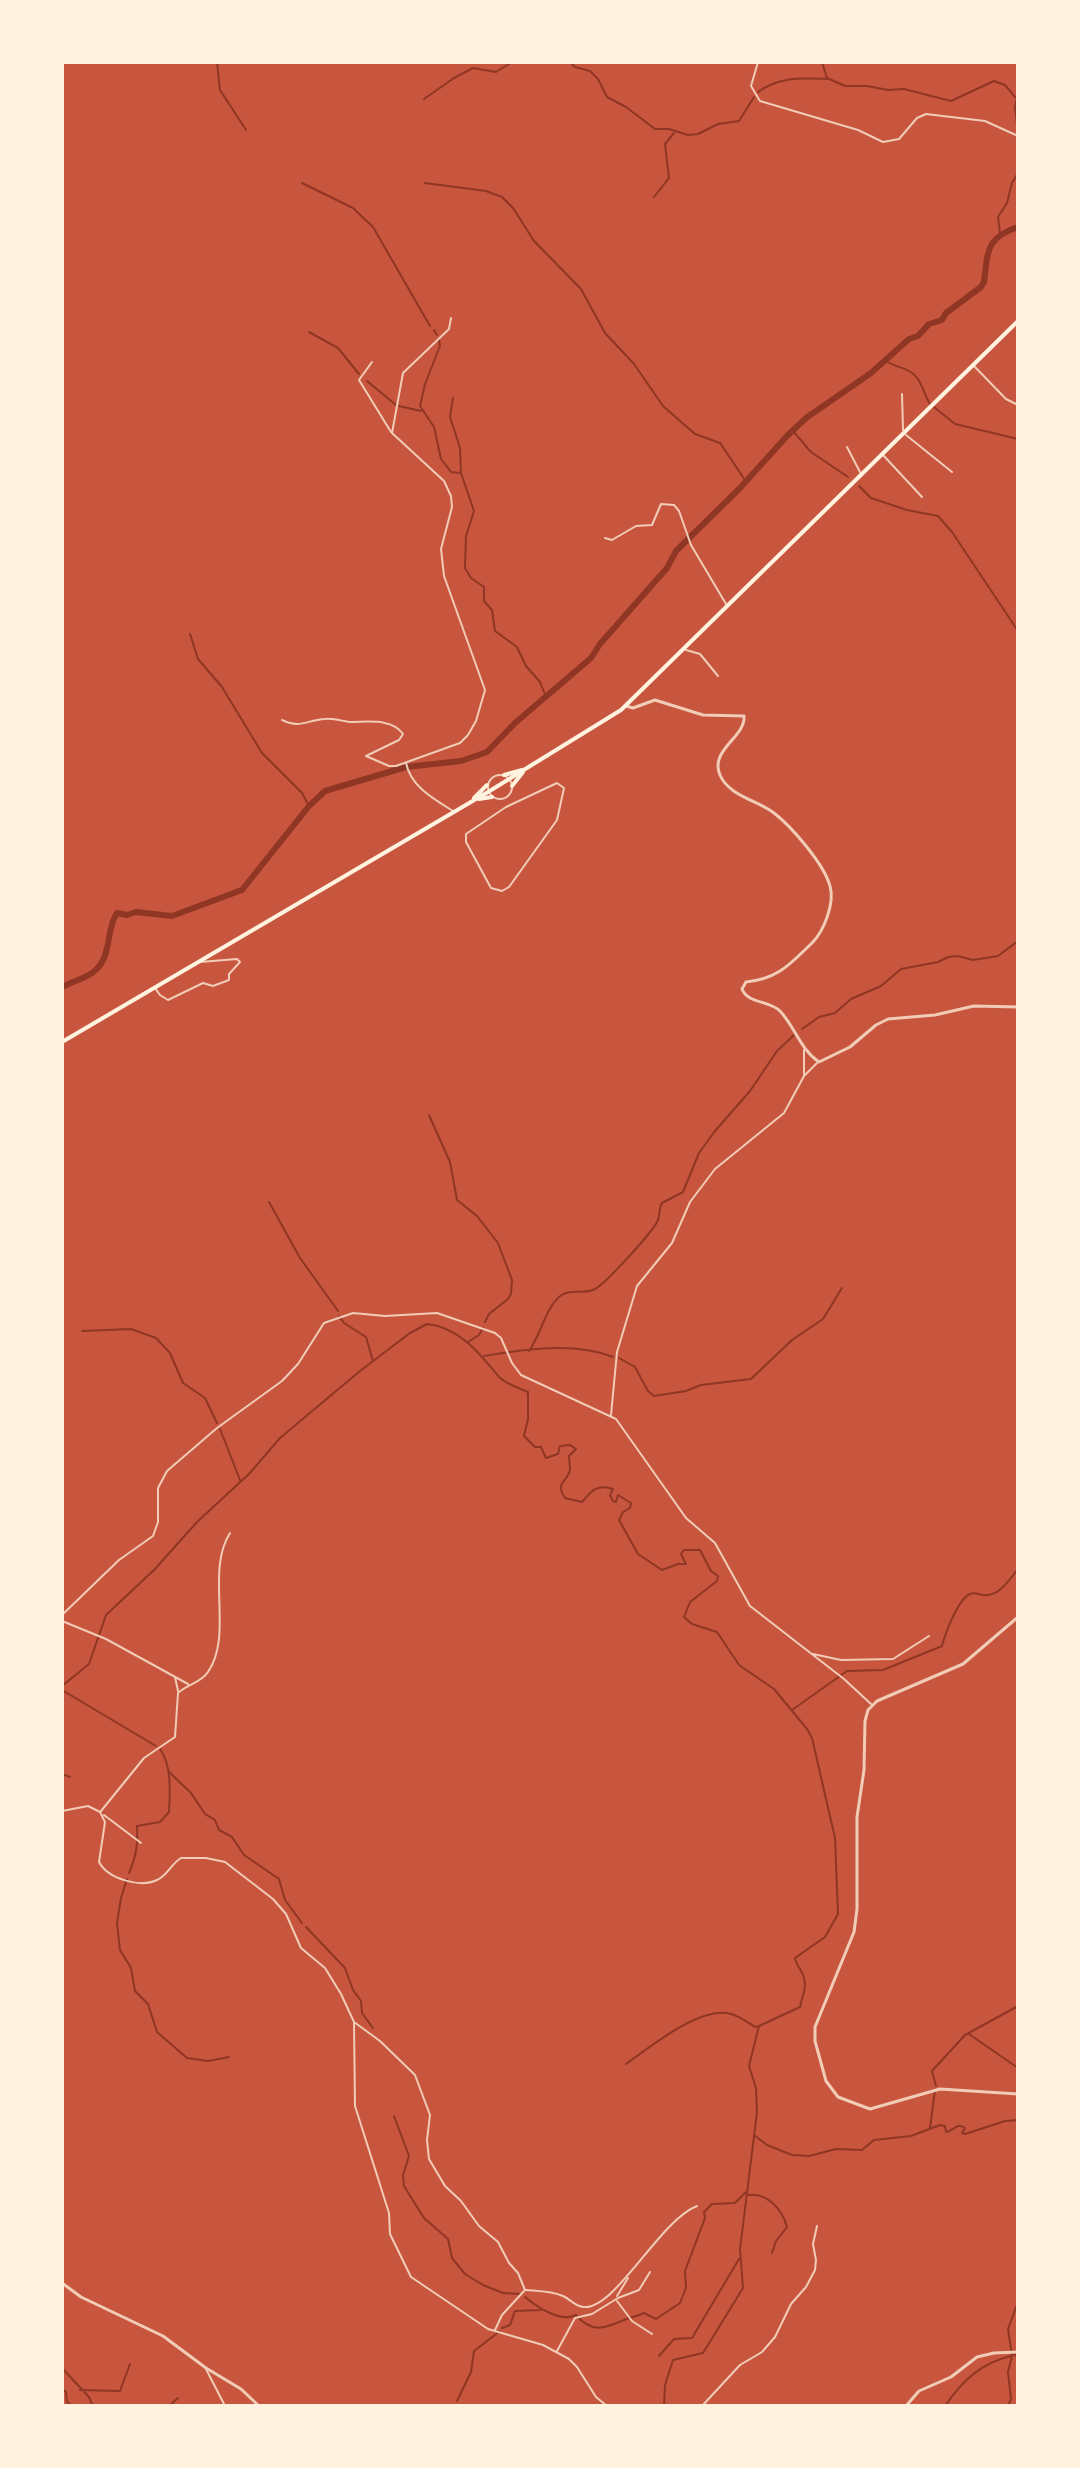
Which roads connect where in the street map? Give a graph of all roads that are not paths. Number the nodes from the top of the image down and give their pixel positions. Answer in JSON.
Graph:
{"nodes":[{"id":1,"x":758,"y":62,"type":"edge"},
{"id":2,"x":1018,"y":136,"type":"edge"},
{"id":3,"x":451,"y":318,"type":"dead end"},
{"id":4,"x":1018,"y":321,"type":"edge"},
{"id":5,"x":372,"y":362,"type":"dead end"},
{"id":6,"x":972,"y":365,"type":"junction"},
{"id":7,"x":902,"y":394,"type":"dead end"},
{"id":8,"x":1018,"y":405,"type":"edge"},
{"id":9,"x":392,"y":433,"type":"junction"},
{"id":10,"x":903,"y":433,"type":"junction"},
{"id":11,"x":847,"y":447,"type":"dead end"},
{"id":12,"x":882,"y":454,"type":"junction"},
{"id":13,"x":952,"y":472,"type":"dead end"},
{"id":14,"x":861,"y":475,"type":"junction"},
{"id":15,"x":922,"y":497,"type":"dead end"},
{"id":16,"x":605,"y":538,"type":"dead end"},
{"id":17,"x":727,"y":607,"type":"junction"},
{"id":18,"x":685,"y":650,"type":"junction"},
{"id":19,"x":718,"y":676,"type":"dead end"},
{"id":20,"x":626,"y":706,"type":"junction"},
{"id":21,"x":282,"y":720,"type":"dead end"},
{"id":22,"x":406,"y":763,"type":"junction"},
{"id":23,"x":527,"y":769,"type":"junction"},
{"id":24,"x":504,"y":775,"type":"junction"},
{"id":25,"x":509,"y":779,"type":"junction"},
{"id":26,"x":487,"y":785,"type":"junction"},
{"id":27,"x":512,"y":788,"type":"junction"},
{"id":28,"x":493,"y":795,"type":"junction"},
{"id":29,"x":471,"y":802,"type":"junction"},
{"id":30,"x":516,"y":802,"type":"junction"},
{"id":31,"x":506,"y":807,"type":"junction"},
{"id":32,"x":454,"y":811,"type":"junction"},
{"id":33,"x":200,"y":962,"type":"junction"},
{"id":34,"x":155,"y":987,"type":"junction"},
{"id":35,"x":1018,"y":1007,"type":"edge"},
{"id":36,"x":62,"y":1042,"type":"edge"},
{"id":37,"x":804,"y":1048,"type":"junction"},
{"id":38,"x":819,"y":1062,"type":"junction"},
{"id":39,"x":804,"y":1076,"type":"junction"},
{"id":40,"x":611,"y":1415,"type":"junction"},
{"id":41,"x":230,"y":1533,"type":"dead end"},
{"id":42,"x":62,"y":1615,"type":"edge"},
{"id":43,"x":1018,"y":1617,"type":"edge"},
{"id":44,"x":62,"y":1621,"type":"edge"},
{"id":45,"x":929,"y":1636,"type":"dead end"},
{"id":46,"x":809,"y":1653,"type":"junction"},
{"id":47,"x":175,"y":1676,"type":"junction"},
{"id":48,"x":189,"y":1685,"type":"junction"},
{"id":49,"x":178,"y":1693,"type":"junction"},
{"id":50,"x":872,"y":1705,"type":"junction"},
{"id":51,"x":62,"y":1811,"type":"edge"},
{"id":52,"x":101,"y":1812,"type":"junction"},
{"id":53,"x":141,"y":1843,"type":"dead end"},
{"id":54,"x":354,"y":2022,"type":"junction"},
{"id":55,"x":1018,"y":2094,"type":"edge"},
{"id":56,"x":697,"y":2206,"type":"dead end"},
{"id":57,"x":817,"y":2226,"type":"dead end"},
{"id":58,"x":650,"y":2272,"type":"dead end"},
{"id":59,"x":629,"y":2276,"type":"junction"},
{"id":60,"x":62,"y":2283,"type":"edge"},
{"id":61,"x":525,"y":2290,"type":"junction"},
{"id":62,"x":615,"y":2299,"type":"junction"},
{"id":63,"x":495,"y":2331,"type":"junction"},
{"id":64,"x":652,"y":2334,"type":"dead end"},
{"id":65,"x":557,"y":2352,"type":"junction"},
{"id":66,"x":1014,"y":2352,"type":"edge"},
{"id":67,"x":206,"y":2368,"type":"junction"},
{"id":68,"x":225,"y":2406,"type":"edge"},
{"id":69,"x":259,"y":2406,"type":"edge"},
{"id":70,"x":607,"y":2406,"type":"edge"},
{"id":71,"x":702,"y":2406,"type":"edge"},
{"id":72,"x":906,"y":2406,"type":"edge"}],
"edges":[{"from":1,"to":2,"type":"street"},
{"from":3,"to":9,"type":"street"},
{"from":4,"to":6,"type":"highway"},
{"from":5,"to":9,"type":"street"},
{"from":6,"to":8,"type":"street"},
{"from":6,"to":10,"type":"highway"},
{"from":7,"to":10,"type":"street"},
{"from":9,"to":22,"type":"street"},
{"from":10,"to":12,"type":"highway"},
{"from":10,"to":13,"type":"street"},
{"from":11,"to":14,"type":"street"},
{"from":12,"to":14,"type":"highway"},
{"from":12,"to":15,"type":"street"},
{"from":14,"to":17,"type":"highway"},
{"from":16,"to":17,"type":"street"},
{"from":17,"to":18,"type":"highway"},
{"from":18,"to":19,"type":"street"},
{"from":18,"to":20,"type":"highway"},
{"from":20,"to":23,"type":"highway"},
{"from":20,"to":37,"type":"street"},
{"from":21,"to":22,"type":"street"},
{"from":22,"to":32,"type":"street"},
{"from":23,"to":24,"type":"highway"},
{"from":23,"to":25,"type":"highway"},
{"from":23,"to":27,"type":"highway"},
{"from":24,"to":25,"type":"street"},
{"from":24,"to":26,"type":"street"},
{"from":25,"to":27,"type":"street"},
{"from":25,"to":28,"type":"highway"},
{"from":26,"to":28,"type":"street"},
{"from":26,"to":29,"type":"highway"},
{"from":27,"to":28,"type":"street"},
{"from":27,"to":30,"type":"street"},
{"from":28,"to":29,"type":"highway"},
{"from":28,"to":31,"type":"street"},
{"from":29,"to":32,"type":"highway"},
{"from":30,"to":31,"type":"street"},
{"from":30,"to":31,"type":"street"},
{"from":32,"to":33,"type":"highway"},
{"from":33,"to":34,"type":"highway"},
{"from":33,"to":34,"type":"street"},
{"from":34,"to":36,"type":"highway"},
{"from":35,"to":38,"type":"street"},
{"from":37,"to":38,"type":"street"},
{"from":37,"to":39,"type":"street"},
{"from":38,"to":39,"type":"street"},
{"from":39,"to":40,"type":"street"},
{"from":40,"to":42,"type":"street"},
{"from":40,"to":46,"type":"street"},
{"from":41,"to":48,"type":"street"},
{"from":43,"to":50,"type":"street"},
{"from":44,"to":47,"type":"street"},
{"from":45,"to":46,"type":"street"},
{"from":46,"to":50,"type":"street"},
{"from":47,"to":48,"type":"street"},
{"from":47,"to":49,"type":"street"},
{"from":48,"to":49,"type":"street"},
{"from":49,"to":52,"type":"street"},
{"from":50,"to":55,"type":"street"},
{"from":51,"to":52,"type":"street"},
{"from":52,"to":53,"type":"street"},
{"from":52,"to":54,"type":"street"},
{"from":54,"to":61,"type":"street"},
{"from":54,"to":63,"type":"street"},
{"from":56,"to":59,"type":"street"},
{"from":57,"to":71,"type":"street"},
{"from":58,"to":62,"type":"street"},
{"from":59,"to":61,"type":"street"},
{"from":59,"to":62,"type":"street"},
{"from":60,"to":67,"type":"street"},
{"from":61,"to":63,"type":"street"},
{"from":62,"to":64,"type":"street"},
{"from":62,"to":65,"type":"street"},
{"from":63,"to":65,"type":"street"},
{"from":65,"to":70,"type":"street"},
{"from":66,"to":72,"type":"street"},
{"from":67,"to":68,"type":"street"},
{"from":67,"to":69,"type":"street"}]}
